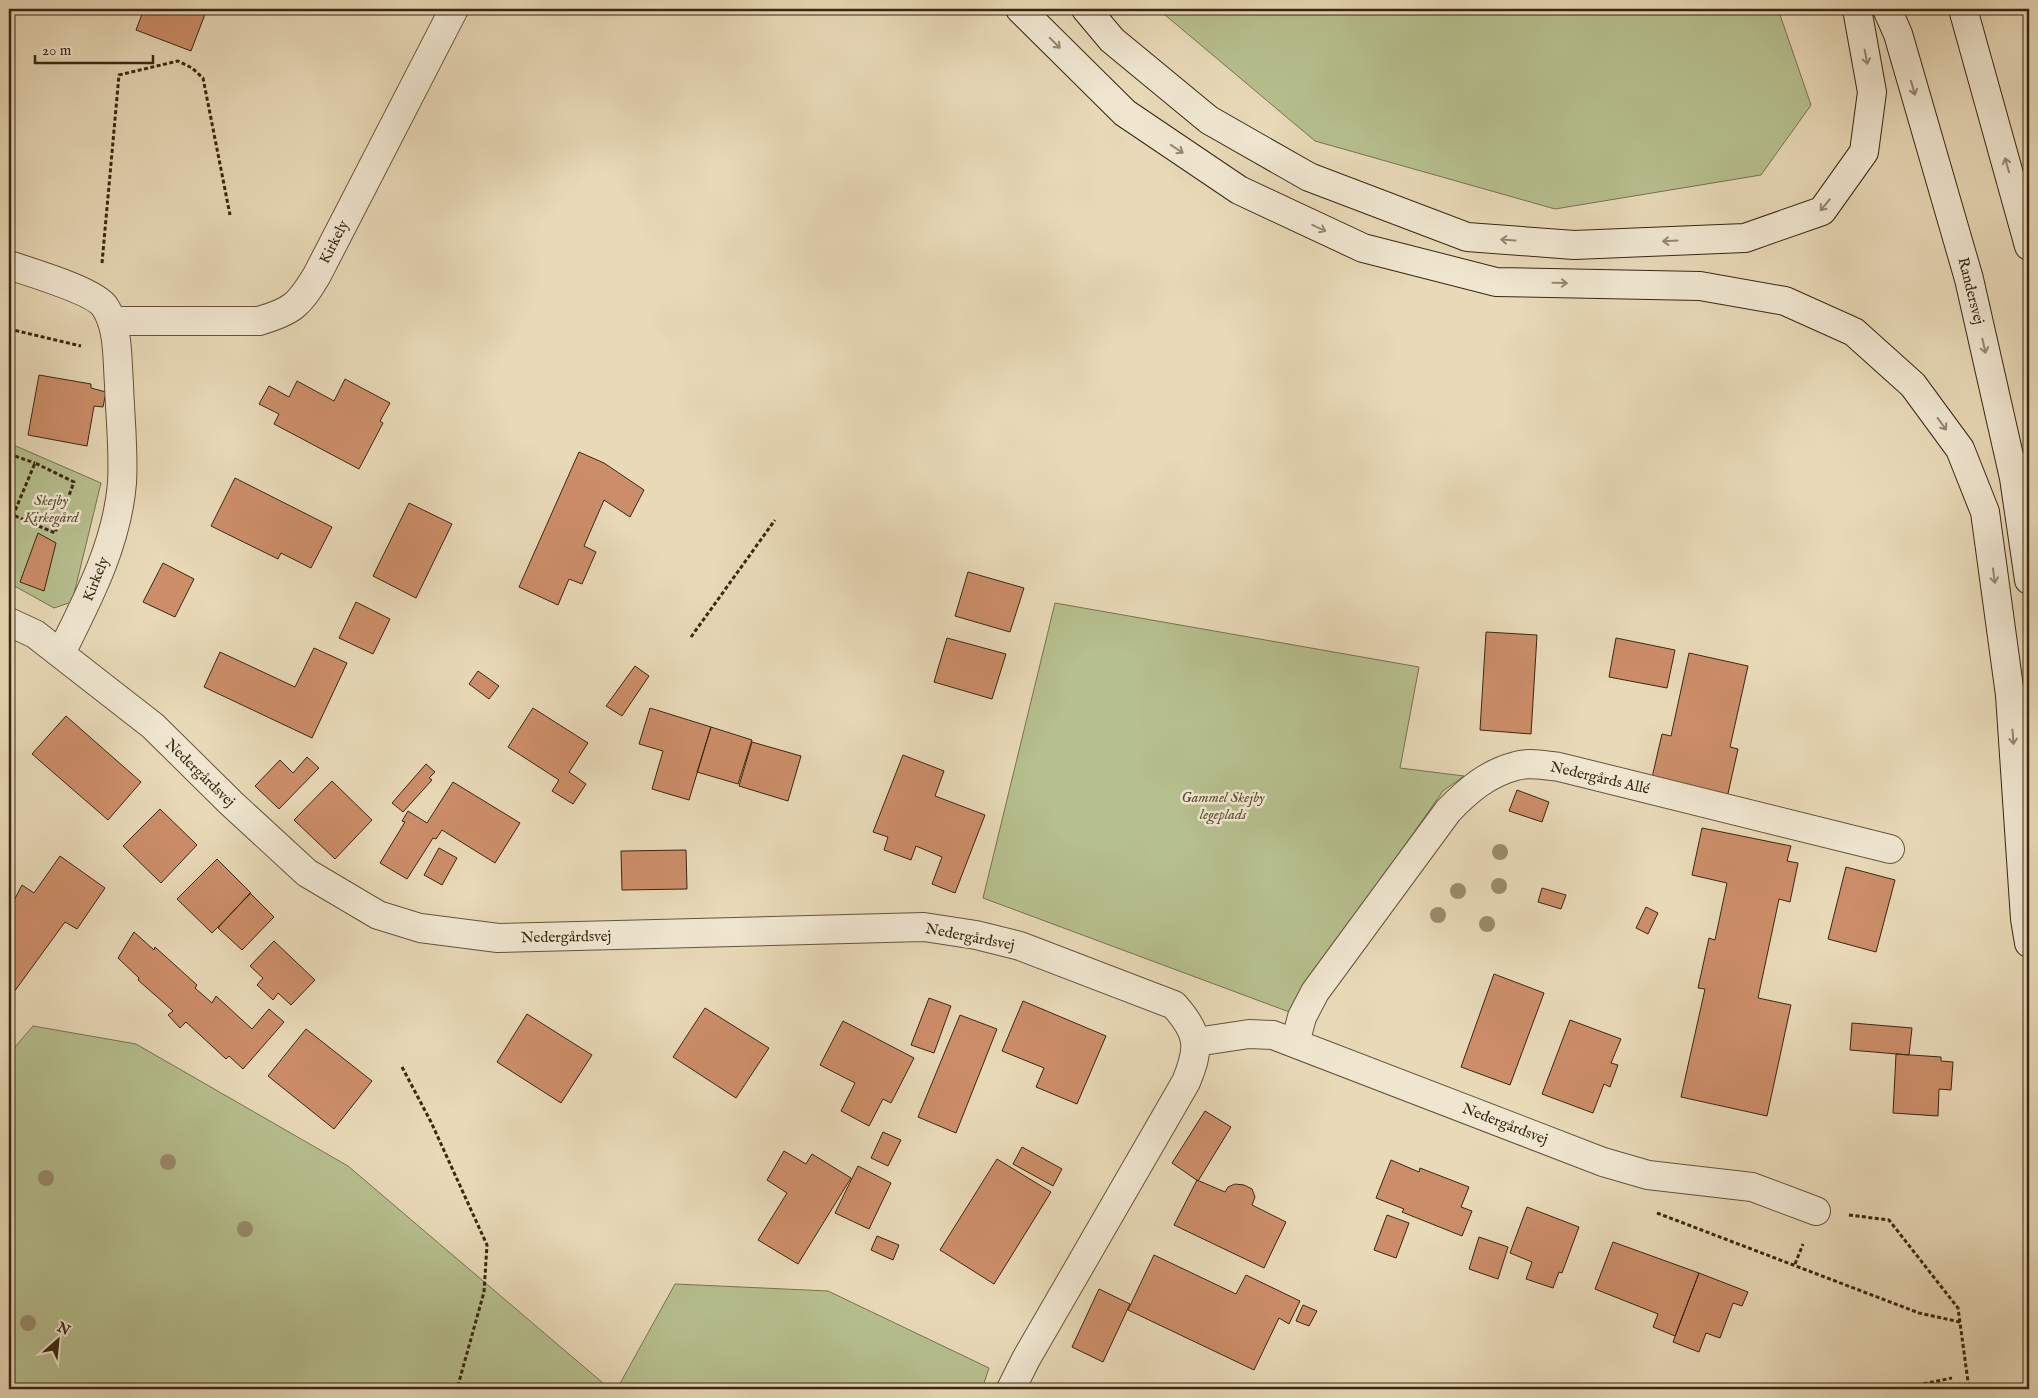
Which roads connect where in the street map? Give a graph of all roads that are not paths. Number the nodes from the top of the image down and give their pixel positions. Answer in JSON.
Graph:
{"nodes":[{"id":1,"x":454,"y":9,"type":"edge"},
{"id":2,"x":1020,"y":9,"type":"edge"},
{"id":3,"x":1086,"y":9,"type":"edge"},
{"id":4,"x":1857,"y":9,"type":"edge"},
{"id":5,"x":1887,"y":9,"type":"edge"},
{"id":6,"x":1962,"y":9,"type":"edge"},
{"id":7,"x":1972,"y":9,"type":"edge"},
{"id":8,"x":1974,"y":49,"type":"junction"},
{"id":9,"x":2029,"y":246,"type":"edge"},
{"id":10,"x":9,"y":264,"type":"edge"},
{"id":11,"x":105,"y":311,"type":"junction"},
{"id":12,"x":2029,"y":580,"type":"edge"},
{"id":13,"x":9,"y":622,"type":"edge"},
{"id":14,"x":61,"y":653,"type":"junction"},
{"id":15,"x":1890,"y":849,"type":"dead end"},
{"id":16,"x":2029,"y":943,"type":"edge"},
{"id":17,"x":1196,"y":1042,"type":"junction"},
{"id":18,"x":1295,"y":1043,"type":"junction"},
{"id":19,"x":1816,"y":1211,"type":"road end"},
{"id":20,"x":1011,"y":1389,"type":"edge"}],
"edges":[{"from":1,"to":11,"type":"street","name":"Kirkely"},
{"from":2,"to":16,"type":"street","one_way":true},
{"from":4,"to":3,"type":"street","one_way":true},
{"from":5,"to":12,"type":"street","name":"Randersvej","one_way":true},
{"from":6,"to":8,"type":"street"},
{"from":7,"to":8,"type":"street"},
{"from":9,"to":8,"type":"street","one_way":true},
{"from":10,"to":11,"type":"street","name":"Kirkely"},
{"from":11,"to":14,"type":"street","name":"Kirkely"},
{"from":13,"to":14,"type":"street","name":"Nedergårdsvej"},
{"from":14,"to":17,"type":"street","name":"Nedergårdsvej"},
{"from":15,"to":18,"type":"street","name":"Nedergårds Allé"},
{"from":17,"to":18,"type":"street","name":"Nedergårdsvej"},
{"from":17,"to":20,"type":"street","name":"Nedergårdsvej"},
{"from":18,"to":19,"type":"street","name":"Nedergårdsvej"}]}
